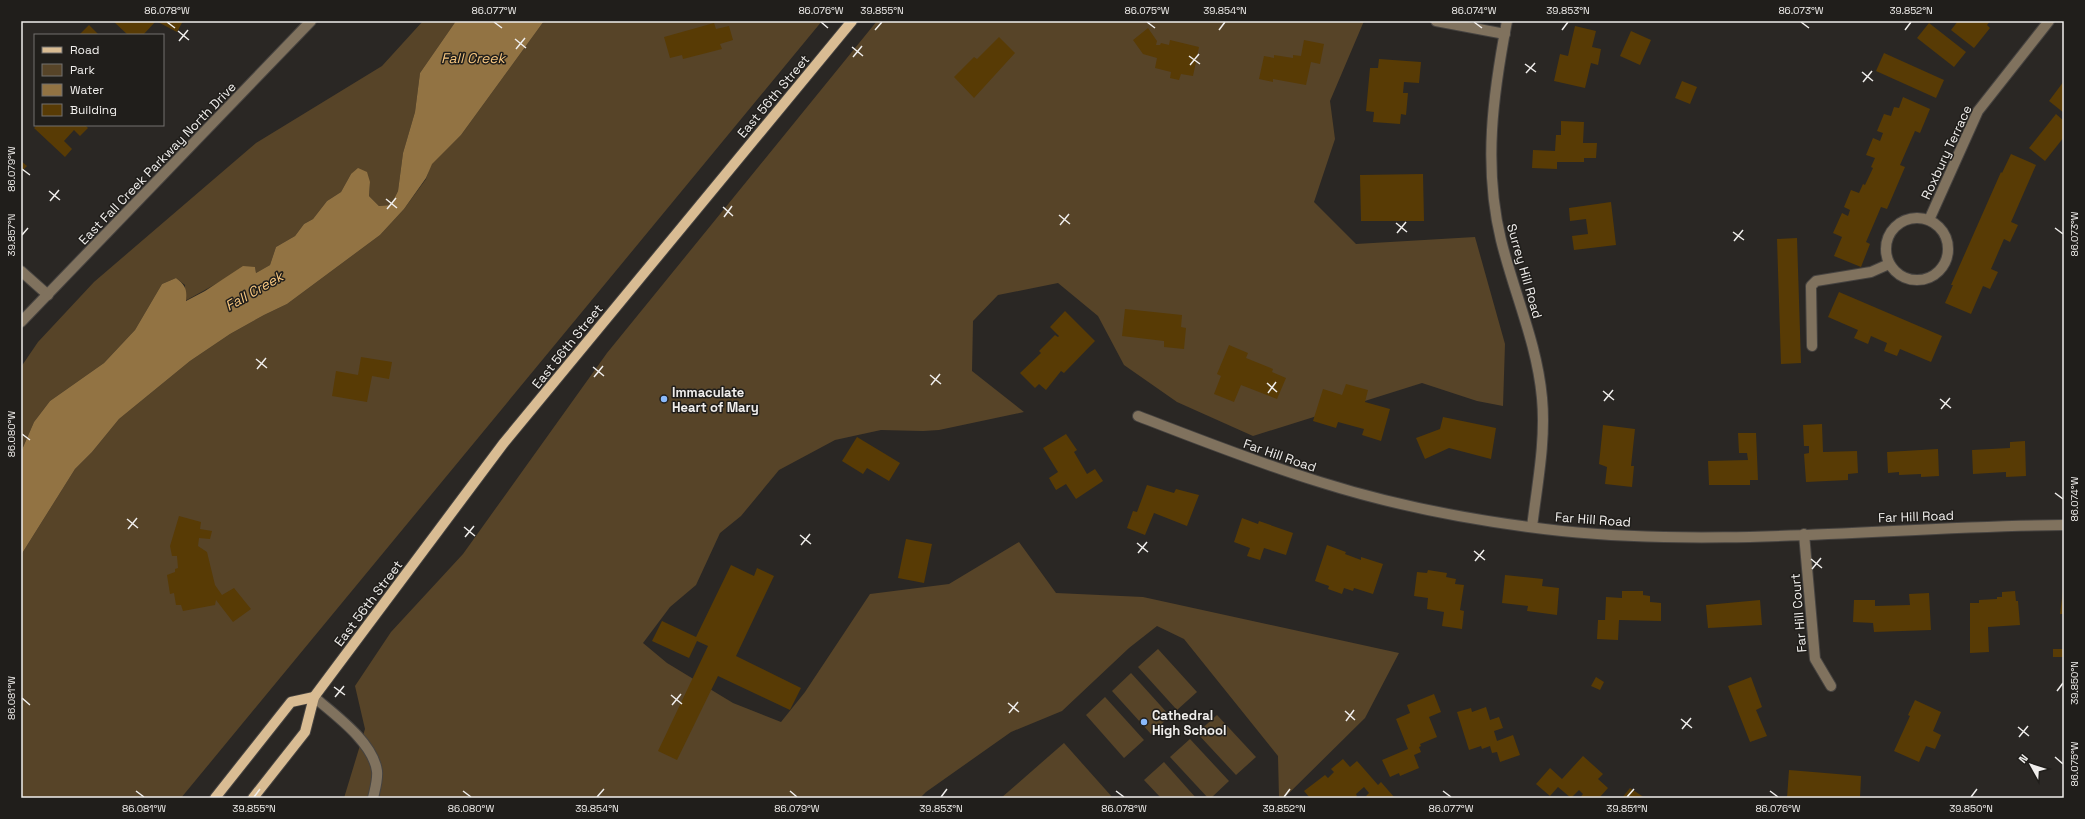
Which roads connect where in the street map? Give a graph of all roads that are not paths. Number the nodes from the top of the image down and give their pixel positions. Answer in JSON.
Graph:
{"nodes":[{"id":1,"x":311,"y":21,"type":"edge"},
{"id":2,"x":852,"y":21,"type":"edge"},
{"id":3,"x":1436,"y":21,"type":"edge"},
{"id":4,"x":1507,"y":21,"type":"edge"},
{"id":5,"x":2049,"y":21,"type":"edge"},
{"id":6,"x":1505,"y":34,"type":"junction"},
{"id":7,"x":1929,"y":220,"type":"junction"},
{"id":8,"x":1889,"y":264,"type":"junction"},
{"id":9,"x":21,"y":271,"type":"edge"},
{"id":10,"x":48,"y":295,"type":"junction"},
{"id":11,"x":21,"y":322,"type":"edge"},
{"id":12,"x":1812,"y":346,"type":"dead end"},
{"id":13,"x":1138,"y":416,"type":"dead end"},
{"id":14,"x":2064,"y":525,"type":"edge"},
{"id":15,"x":1532,"y":527,"type":"junction"},
{"id":16,"x":1804,"y":534,"type":"junction"},
{"id":17,"x":1831,"y":686,"type":"dead end"},
{"id":18,"x":314,"y":697,"type":"junction"},
{"id":19,"x":215,"y":798,"type":"edge"},
{"id":20,"x":253,"y":798,"type":"edge"},
{"id":21,"x":373,"y":798,"type":"edge"}],
"edges":[{"from":1,"to":10,"type":"street","name":"East Fall Creek Parkway North Drive"},
{"from":2,"to":18,"type":"main road","name":"East 56th Street"},
{"from":3,"to":6,"type":"street"},
{"from":4,"to":6,"type":"street","name":"Surrey Hill Road"},
{"from":5,"to":7,"type":"street","name":"Roxbury Terrace"},
{"from":6,"to":15,"type":"street","name":"Surrey Hill Road"},
{"from":7,"to":8,"type":"street","name":"Roxbury Terrace"},
{"from":7,"to":8,"type":"street","name":"Roxbury Terrace"},
{"from":8,"to":12,"type":"street"},
{"from":9,"to":10,"type":"street"},
{"from":10,"to":11,"type":"street","name":"East Fall Creek Parkway North Drive"},
{"from":13,"to":15,"type":"street","name":"Far Hill Road"},
{"from":14,"to":16,"type":"street","name":"Far Hill Road"},
{"from":15,"to":16,"type":"street","name":"Far Hill Road"},
{"from":16,"to":17,"type":"street","name":"Far Hill Court"},
{"from":18,"to":19,"type":"main road"},
{"from":18,"to":20,"type":"main road","name":"East 56th Street"},
{"from":18,"to":21,"type":"street"}]}
